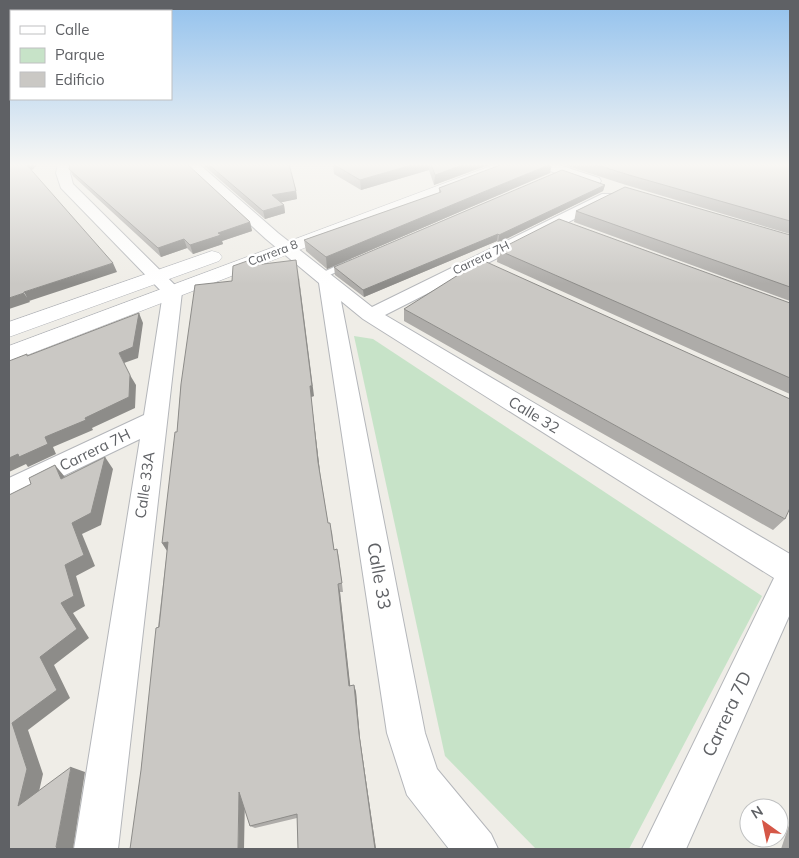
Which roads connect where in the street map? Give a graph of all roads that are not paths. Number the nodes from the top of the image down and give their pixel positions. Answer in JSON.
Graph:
{"nodes":[{"id":1,"x":85,"y":204,"type":"edge"},
{"id":2,"x":241,"y":204,"type":"edge"},
{"id":3,"x":387,"y":204,"type":"edge"},
{"id":4,"x":591,"y":204,"type":"edge"},
{"id":5,"x":555,"y":222,"type":"junction"},
{"id":6,"x":573,"y":229,"type":"edge"},
{"id":7,"x":283,"y":238,"type":"junction"},
{"id":8,"x":356,"y":260,"type":"edge"},
{"id":9,"x":476,"y":261,"type":"junction"},
{"id":10,"x":503,"y":273,"type":"edge"},
{"id":11,"x":324,"y":280,"type":"junction"},
{"id":12,"x":165,"y":284,"type":"junction"},
{"id":13,"x":370,"y":315,"type":"junction"},
{"id":14,"x":9,"y":330,"type":"edge"},
{"id":15,"x":9,"y":354,"type":"edge"},
{"id":16,"x":154,"y":421,"type":"junction"},
{"id":17,"x":9,"y":491,"type":"edge"},
{"id":18,"x":790,"y":571,"type":"edge"},
{"id":19,"x":790,"y":579,"type":"edge"},
{"id":20,"x":96,"y":849,"type":"edge"},
{"id":21,"x":476,"y":849,"type":"edge"},
{"id":22,"x":664,"y":849,"type":"edge"}],
"edges":[{"from":1,"to":12,"type":"street"},
{"from":2,"to":7,"type":"street"},
{"from":3,"to":7,"type":"street","name":"Carrera 8"},
{"from":4,"to":5,"type":"street","name":"Carrera 7H"},
{"from":5,"to":6,"type":"street"},
{"from":5,"to":9,"type":"street","name":"Carrera 7H"},
{"from":7,"to":11,"type":"street","name":"Calle 32"},
{"from":7,"to":12,"type":"street","name":"Carrera 8"},
{"from":8,"to":11,"type":"lane"},
{"from":9,"to":10,"type":"street"},
{"from":9,"to":13,"type":"street","name":"Carrera 7H"},
{"from":11,"to":13,"type":"street","name":"Calle 32"},
{"from":11,"to":21,"type":"street","name":"Calle 33"},
{"from":12,"to":14,"type":"street","name":"Carrera 8"},
{"from":12,"to":15,"type":"street","name":"Carrera 8"},
{"from":12,"to":16,"type":"street","name":"Calle 33A"},
{"from":13,"to":18,"type":"street","name":"Calle 32"},
{"from":16,"to":17,"type":"street","name":"Carrera 7H"},
{"from":16,"to":20,"type":"street","name":"Calle 33A"},
{"from":19,"to":22,"type":"street","name":"Carrera 7D"}]}
